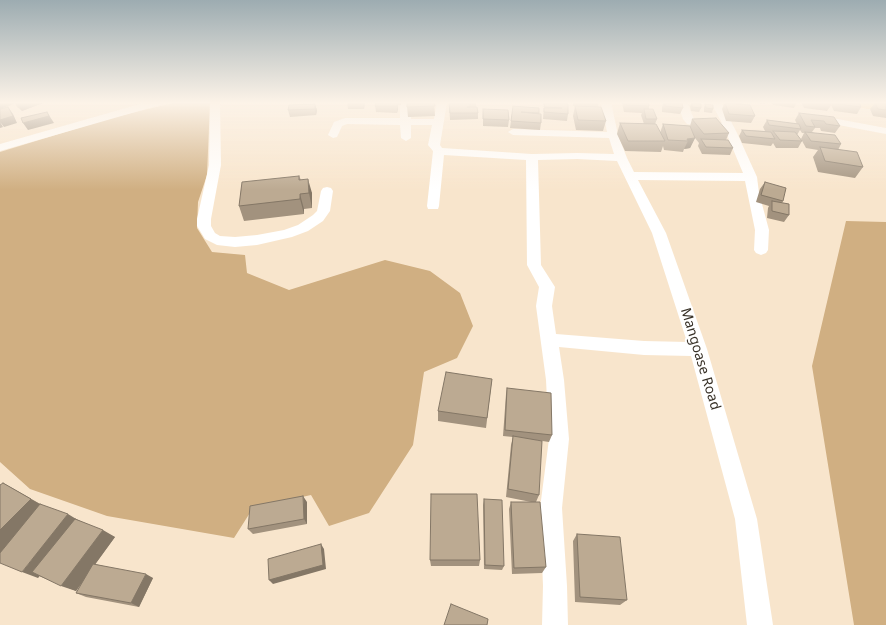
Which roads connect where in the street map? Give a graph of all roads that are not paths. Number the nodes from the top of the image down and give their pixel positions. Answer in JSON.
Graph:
{"nodes":[{"id":1,"x":59,"y":131,"type":"edge"},
{"id":2,"x":215,"y":131,"type":"edge"},
{"id":3,"x":334,"y":131,"type":"edge"},
{"id":4,"x":406,"y":131,"type":"edge"},
{"id":5,"x":436,"y":131,"type":"edge"},
{"id":6,"x":612,"y":131,"type":"edge"},
{"id":7,"x":731,"y":131,"type":"edge"},
{"id":8,"x":513,"y":132,"type":"dead end"},
{"id":9,"x":333,"y":134,"type":"dead end"},
{"id":10,"x":613,"y":135,"type":"junction"},
{"id":11,"x":406,"y":138,"type":"dead end"},
{"id":12,"x":0,"y":148,"type":"edge"},
{"id":13,"x":439,"y":151,"type":"junction"},
{"id":14,"x":532,"y":157,"type":"junction"},
{"id":15,"x":621,"y":158,"type":"junction"},
{"id":16,"x":630,"y":176,"type":"junction"},
{"id":17,"x":751,"y":177,"type":"junction"},
{"id":18,"x":327,"y":191,"type":"dead end"},
{"id":19,"x":433,"y":206,"type":"dead end"},
{"id":20,"x":761,"y":250,"type":"dead end"},
{"id":21,"x":549,"y":340,"type":"junction"},
{"id":22,"x":698,"y":349,"type":"junction"},
{"id":23,"x":555,"y":625,"type":"edge"},
{"id":24,"x":760,"y":625,"type":"edge"}],
"edges":[{"from":1,"to":12,"type":"street"},
{"from":2,"to":18,"type":"street"},
{"from":3,"to":9,"type":"street"},
{"from":4,"to":11,"type":"street"},
{"from":5,"to":13,"type":"street"},
{"from":6,"to":10,"type":"street","name":"Mangoase Road"},
{"from":7,"to":17,"type":"street"},
{"from":8,"to":10,"type":"street"},
{"from":10,"to":15,"type":"street","name":"Mangoase Road"},
{"from":13,"to":14,"type":"street"},
{"from":13,"to":19,"type":"street"},
{"from":14,"to":15,"type":"street"},
{"from":14,"to":21,"type":"street"},
{"from":15,"to":16,"type":"street","name":"Mangoase Road"},
{"from":16,"to":17,"type":"street"},
{"from":16,"to":22,"type":"street","name":"Mangoase Road"},
{"from":17,"to":20,"type":"street"},
{"from":21,"to":22,"type":"street"},
{"from":21,"to":23,"type":"street"},
{"from":22,"to":24,"type":"street","name":"Mangoase Road"}]}
